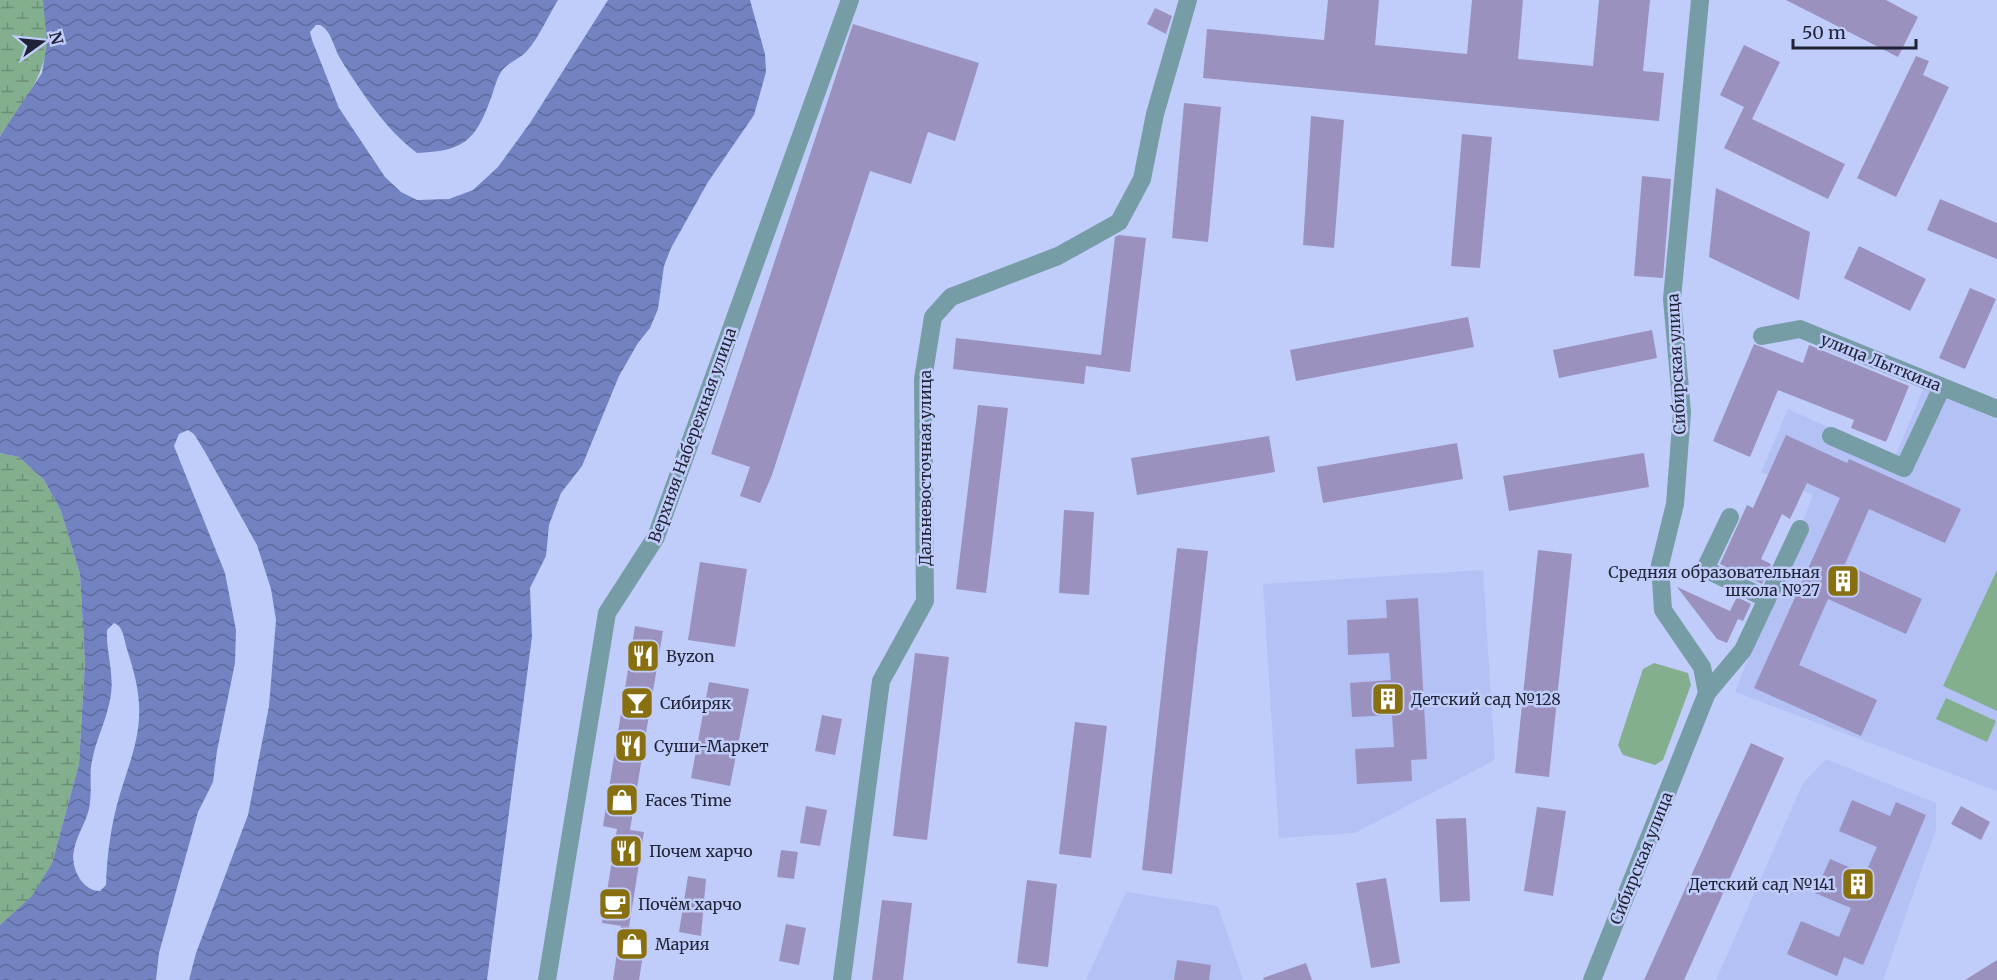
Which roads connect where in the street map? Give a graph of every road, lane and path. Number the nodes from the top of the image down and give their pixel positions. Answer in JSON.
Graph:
{"nodes":[{"id":1,"x":849,"y":0,"type":"edge"},
{"id":2,"x":1188,"y":0,"type":"edge"},
{"id":3,"x":1700,"y":0,"type":"edge"},
{"id":4,"x":1762,"y":336,"type":"dead end"},
{"id":5,"x":1942,"y":387,"type":"junction"},
{"id":6,"x":1997,"y":409,"type":"edge"},
{"id":7,"x":1831,"y":436,"type":"dead end"},
{"id":8,"x":1730,"y":517,"type":"dead end"},
{"id":9,"x":1800,"y":529,"type":"dead end"},
{"id":10,"x":1767,"y":599,"type":"junction"},
{"id":11,"x":1707,"y":693,"type":"junction"},
{"id":12,"x":547,"y":980,"type":"edge"},
{"id":13,"x":842,"y":980,"type":"edge"},
{"id":14,"x":1592,"y":980,"type":"edge"}],
"edges":[{"from":1,"to":12,"type":"street","name":"Верхняя Набережная улица"},
{"from":2,"to":13,"type":"street","name":"Дальневосточная улица"},
{"from":3,"to":11,"type":"street","name":"Сибирская улица"},
{"from":4,"to":5,"type":"street","name":"улица Лыткина"},
{"from":5,"to":6,"type":"street","name":"улица Лыткина"},
{"from":5,"to":7,"type":"street"},
{"from":8,"to":10,"type":"street"},
{"from":9,"to":10,"type":"street"},
{"from":10,"to":11,"type":"street"},
{"from":11,"to":14,"type":"street","name":"Сибирская улица"}]}
